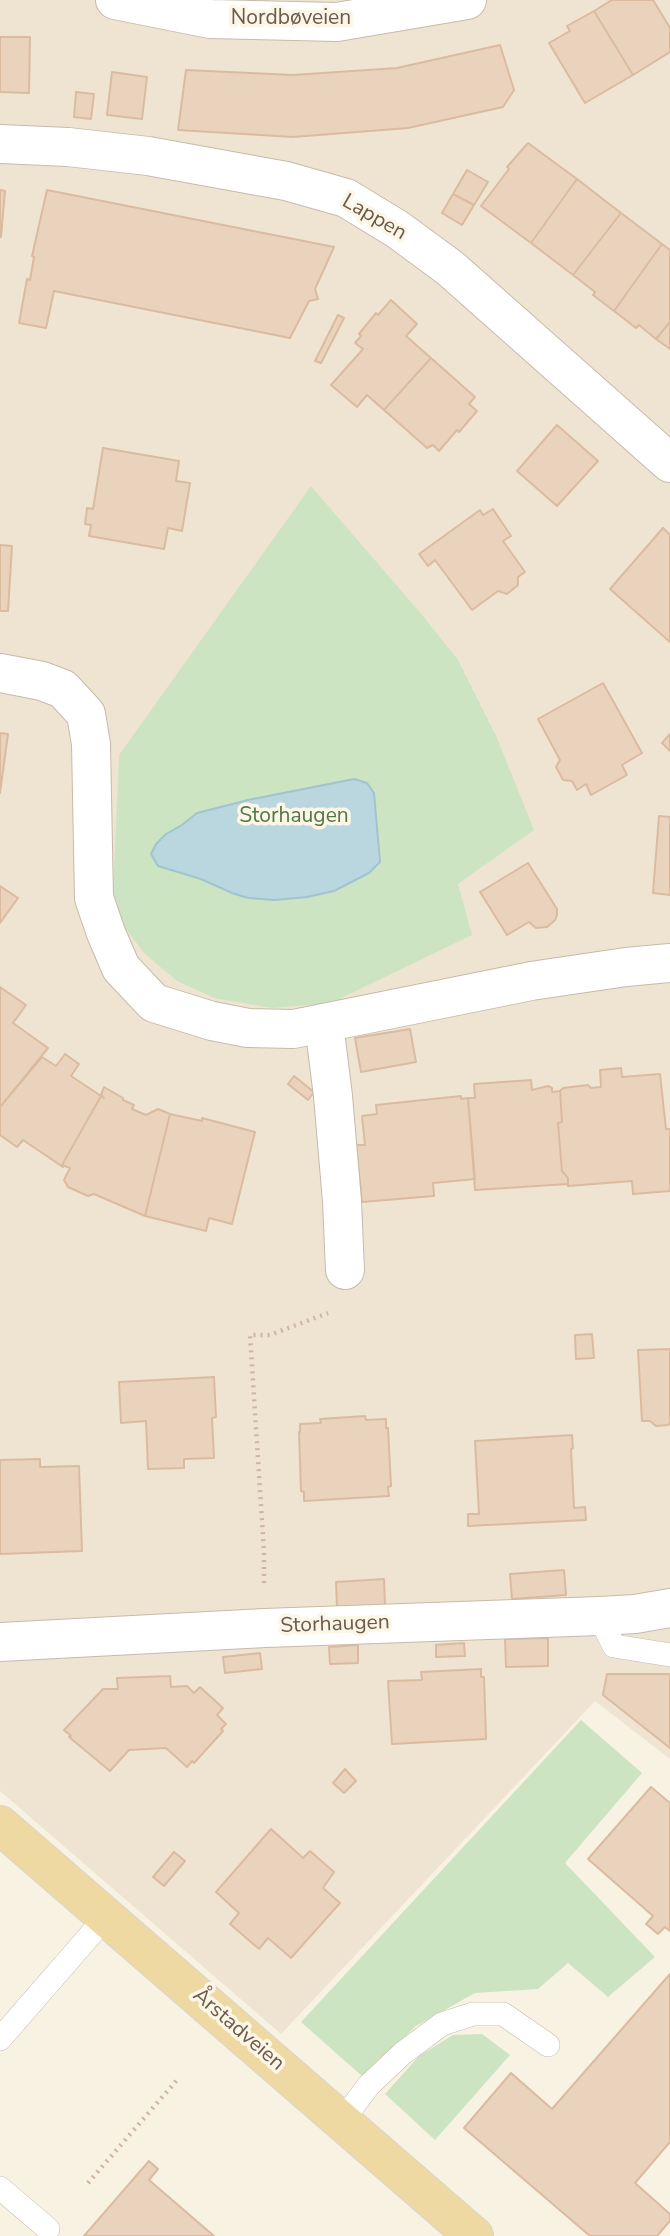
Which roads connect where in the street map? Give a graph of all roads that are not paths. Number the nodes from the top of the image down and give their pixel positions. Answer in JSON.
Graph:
{"nodes":[{"id":1,"x":115,"y":0,"type":"edge"},
{"id":2,"x":467,"y":0,"type":"edge"},
{"id":3,"x":0,"y":144,"type":"edge"},
{"id":4,"x":670,"y":463,"type":"edge"},
{"id":5,"x":0,"y":673,"type":"edge"},
{"id":6,"x":670,"y":963,"type":"edge"},
{"id":7,"x":324,"y":1024,"type":"junction"},
{"id":8,"x":345,"y":1270,"type":"dead end"},
{"id":9,"x":670,"y":1608,"type":"edge"},
{"id":10,"x":599,"y":1616,"type":"junction"},
{"id":11,"x":0,"y":1642,"type":"edge"},
{"id":12,"x":670,"y":1655,"type":"edge"},
{"id":13,"x":0,"y":1825,"type":"edge"},
{"id":14,"x":106,"y":1917,"type":"junction"},
{"id":15,"x":0,"y":2039,"type":"edge"},
{"id":16,"x":548,"y":2045,"type":"dead end"},
{"id":17,"x":342,"y":2121,"type":"junction"},
{"id":18,"x":0,"y":2188,"type":"edge"},
{"id":19,"x":48,"y":2230,"type":"dead end"},
{"id":20,"x":474,"y":2236,"type":"edge"}],
"edges":[{"from":1,"to":2,"type":"street","name":"Nordbøveien"},
{"from":3,"to":4,"type":"street","name":"Lappen"},
{"from":5,"to":7,"type":"street"},
{"from":6,"to":7,"type":"street"},
{"from":7,"to":8,"type":"street"},
{"from":9,"to":10,"type":"street","name":"Storhaugen"},
{"from":10,"to":11,"type":"street","name":"Storhaugen"},
{"from":10,"to":12,"type":"lane"},
{"from":13,"to":14,"type":"main road","name":"Årstadveien"},
{"from":14,"to":15,"type":"lane"},
{"from":14,"to":17,"type":"main road","name":"Årstadveien"},
{"from":16,"to":17,"type":"lane"},
{"from":17,"to":20,"type":"main road","name":"Årstadveien"},
{"from":18,"to":19,"type":"lane"}]}
